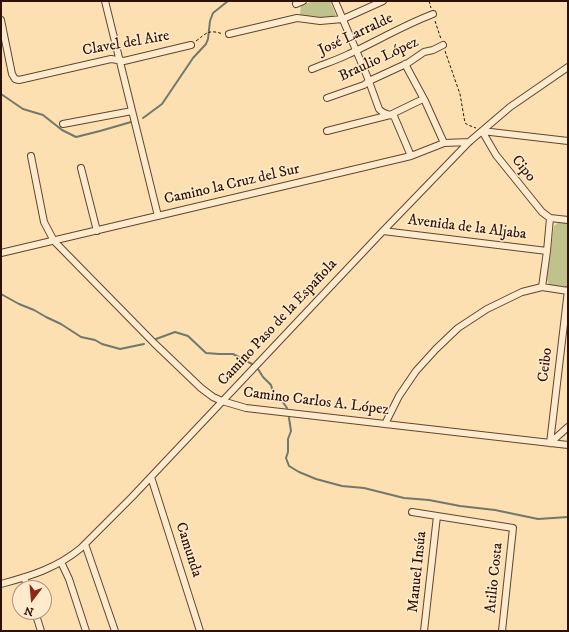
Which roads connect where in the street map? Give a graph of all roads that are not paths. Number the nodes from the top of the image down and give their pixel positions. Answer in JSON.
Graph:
{"nodes":[{"id":1,"x":104,"y":1,"type":"edge"},
{"id":2,"x":303,"y":1,"type":"edge"},
{"id":3,"x":335,"y":1,"type":"edge"},
{"id":4,"x":383,"y":1,"type":"edge"},
{"id":5,"x":296,"y":4,"type":"dead end"},
{"id":6,"x":433,"y":14,"type":"road end"},
{"id":7,"x":343,"y":19,"type":"junction"},
{"id":8,"x":1,"y":20,"type":"edge"},
{"id":9,"x":229,"y":34,"type":"road end"},
{"id":10,"x":191,"y":45,"type":"road end"},
{"id":11,"x":443,"y":45,"type":"road end"},
{"id":12,"x":356,"y":50,"type":"junction"},
{"id":13,"x":119,"y":59,"type":"junction"},
{"id":14,"x":405,"y":64,"type":"junction"},
{"id":15,"x":568,"y":67,"type":"edge"},
{"id":16,"x":312,"y":69,"type":"dead end"},
{"id":17,"x":369,"y":81,"type":"junction"},
{"id":18,"x":327,"y":98,"type":"dead end"},
{"id":19,"x":423,"y":99,"type":"junction"},
{"id":20,"x":132,"y":111,"type":"junction"},
{"id":21,"x":390,"y":115,"type":"junction"},
{"id":22,"x":63,"y":124,"type":"dead end"},
{"id":23,"x":327,"y":131,"type":"dead end"},
{"id":24,"x":482,"y":131,"type":"junction"},
{"id":25,"x":568,"y":141,"type":"edge"},
{"id":26,"x":469,"y":142,"type":"junction"},
{"id":27,"x":444,"y":143,"type":"junction"},
{"id":28,"x":31,"y":156,"type":"dead end"},
{"id":29,"x":411,"y":156,"type":"junction"},
{"id":30,"x":81,"y":168,"type":"dead end"},
{"id":31,"x":158,"y":216,"type":"junction"},
{"id":32,"x":550,"y":218,"type":"junction"},
{"id":33,"x":568,"y":220,"type":"edge"},
{"id":34,"x":97,"y":230,"type":"junction"},
{"id":35,"x":383,"y":231,"type":"junction"},
{"id":36,"x":54,"y":241,"type":"junction"},
{"id":37,"x":547,"y":251,"type":"junction"},
{"id":38,"x":1,"y":254,"type":"edge"},
{"id":39,"x":542,"y":287,"type":"junction"},
{"id":40,"x":568,"y":290,"type":"edge"},
{"id":41,"x":222,"y":401,"type":"junction"},
{"id":42,"x":385,"y":424,"type":"junction"},
{"id":43,"x":568,"y":427,"type":"edge"},
{"id":44,"x":550,"y":443,"type":"junction"},
{"id":45,"x":568,"y":445,"type":"edge"},
{"id":46,"x":151,"y":477,"type":"junction"},
{"id":47,"x":412,"y":512,"type":"dead end"},
{"id":48,"x":437,"y":516,"type":"junction"},
{"id":49,"x":85,"y":544,"type":"junction"},
{"id":50,"x":61,"y":562,"type":"junction"},
{"id":51,"x":24,"y":578,"type":"joint"},
{"id":52,"x":1,"y":584,"type":"edge"},
{"id":53,"x":38,"y":620,"type":"edge"},
{"id":54,"x":41,"y":631,"type":"edge"},
{"id":55,"x":86,"y":631,"type":"edge"},
{"id":56,"x":115,"y":631,"type":"edge"},
{"id":57,"x":200,"y":631,"type":"edge"},
{"id":58,"x":424,"y":631,"type":"edge"},
{"id":59,"x":502,"y":631,"type":"edge"}],
"edges":[{"from":1,"to":13,"type":"street"},
{"from":2,"to":5,"type":"street"},
{"from":3,"to":7,"type":"street"},
{"from":4,"to":7,"type":"street"},
{"from":6,"to":12,"type":"street","name":"José Larralde"},
{"from":7,"to":9,"type":"street"},
{"from":7,"to":12,"type":"street"},
{"from":8,"to":13,"type":"street","name":"Clavel del Aire"},
{"from":10,"to":13,"type":"street","name":"Clavel del Aire"},
{"from":11,"to":14,"type":"street","name":"Braulio López"},
{"from":12,"to":16,"type":"street","name":"José Larralde"},
{"from":12,"to":17,"type":"street"},
{"from":13,"to":20,"type":"street"},
{"from":14,"to":17,"type":"street","name":"Braulio López"},
{"from":14,"to":19,"type":"street"},
{"from":15,"to":24,"type":"street","name":"Camino Paso de la Española"},
{"from":17,"to":18,"type":"street","name":"Braulio López"},
{"from":17,"to":21,"type":"street"},
{"from":19,"to":21,"type":"street"},
{"from":19,"to":27,"type":"street"},
{"from":20,"to":22,"type":"street"},
{"from":20,"to":31,"type":"street"},
{"from":21,"to":23,"type":"street"},
{"from":21,"to":29,"type":"street"},
{"from":24,"to":25,"type":"street"},
{"from":24,"to":26,"type":"street","name":"Camino Paso de la Española"},
{"from":24,"to":32,"type":"street","name":"Cipo"},
{"from":26,"to":27,"type":"street","name":"Camino la Cruz del Sur"},
{"from":26,"to":35,"type":"street","name":"Camino Paso de la Española"},
{"from":27,"to":29,"type":"street","name":"Camino la Cruz del Sur"},
{"from":28,"to":36,"type":"street","name":"Camino Carlos A. López"},
{"from":29,"to":31,"type":"street","name":"Camino la Cruz del Sur"},
{"from":30,"to":34,"type":"street"},
{"from":31,"to":34,"type":"street","name":"Camino la Cruz del Sur"},
{"from":32,"to":33,"type":"street"},
{"from":32,"to":37,"type":"street","name":"Avenida de la Aljaba"},
{"from":34,"to":36,"type":"street","name":"Camino la Cruz del Sur"},
{"from":35,"to":37,"type":"street","name":"Avenida de la Aljaba"},
{"from":35,"to":41,"type":"street","name":"Camino Paso de la Española"},
{"from":36,"to":38,"type":"street","name":"Camino la Cruz del Sur"},
{"from":36,"to":41,"type":"street","name":"Camino Carlos A. López"},
{"from":37,"to":39,"type":"street","name":"Avenida de la Aljaba"},
{"from":39,"to":40,"type":"street"},
{"from":39,"to":42,"type":"street"},
{"from":40,"to":44,"type":"street","name":"Ceibo"},
{"from":41,"to":42,"type":"street","name":"Camino Carlos A. López"},
{"from":41,"to":46,"type":"street","name":"Camino Paso de la Española"},
{"from":42,"to":44,"type":"street","name":"Camino Carlos A. López"},
{"from":43,"to":44,"type":"street"},
{"from":44,"to":45,"type":"street","name":"Camino Carlos A. López"},
{"from":46,"to":49,"type":"street","name":"Camino Paso de la Española"},
{"from":46,"to":57,"type":"street","name":"Camunda"},
{"from":47,"to":48,"type":"street"},
{"from":48,"to":58,"type":"street","name":"Manuel Insúa"},
{"from":48,"to":59,"type":"street","name":"Atilio Costa"},
{"from":49,"to":50,"type":"street","name":"Camino Paso de la Española"},
{"from":49,"to":56,"type":"street"},
{"from":50,"to":51,"type":"street","name":"Camino Paso de la Española"},
{"from":50,"to":55,"type":"street"},
{"from":51,"to":52,"type":"street","name":"Camino Paso de la Española"},
{"from":53,"to":54,"type":"street"}]}
